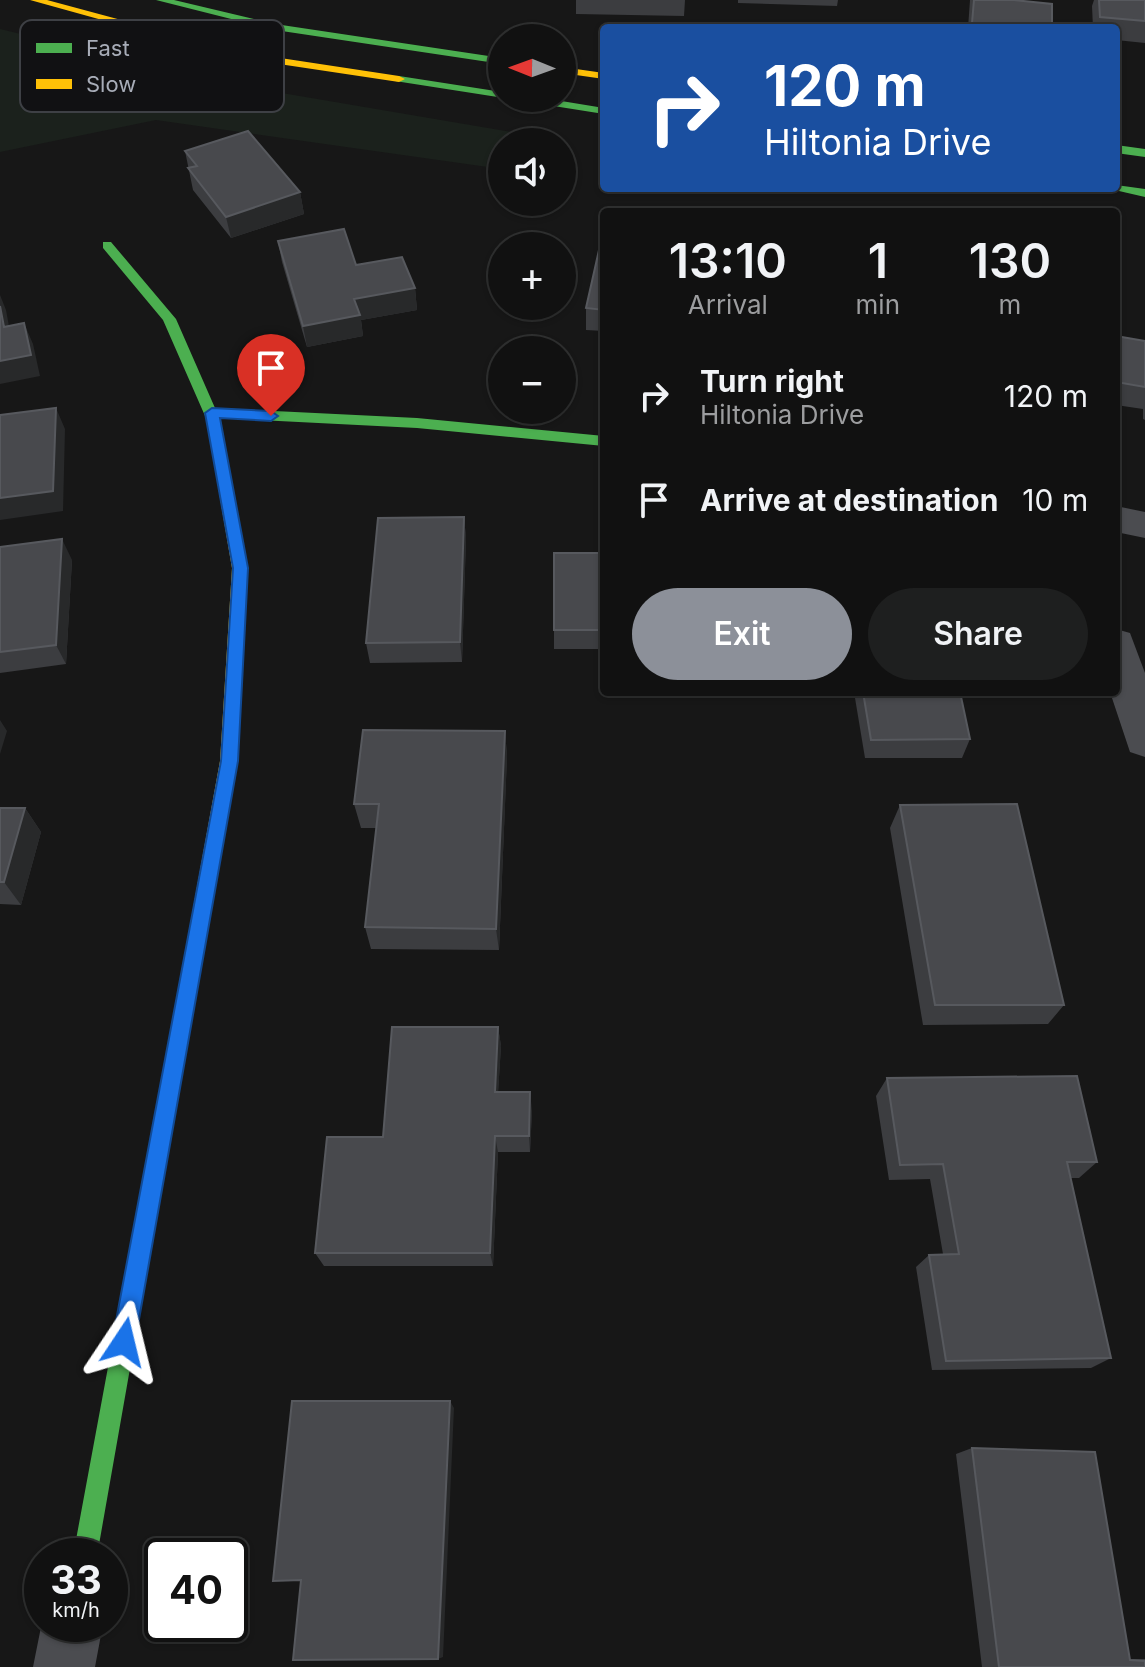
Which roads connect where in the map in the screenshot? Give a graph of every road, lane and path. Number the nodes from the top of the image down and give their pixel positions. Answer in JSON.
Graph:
{"nodes":[{"id":1,"x":35,"y":0,"type":"edge"},
{"id":2,"x":161,"y":0,"type":"edge"},
{"id":3,"x":109,"y":20,"type":"edge"},
{"id":4,"x":245,"y":20,"type":"edge"},
{"id":5,"x":284,"y":28,"type":"edge"},
{"id":6,"x":488,"y":59,"type":"edge"},
{"id":7,"x":284,"y":62,"type":"edge"},
{"id":8,"x":576,"y":72,"type":"edge"},
{"id":9,"x":600,"y":75,"type":"edge"},
{"id":10,"x":488,"y":93,"type":"edge"},
{"id":11,"x":576,"y":107,"type":"edge"},
{"id":12,"x":600,"y":110,"type":"edge"},
{"id":13,"x":1120,"y":150,"type":"edge"},
{"id":14,"x":1145,"y":153,"type":"edge"},
{"id":15,"x":1120,"y":189,"type":"edge"},
{"id":16,"x":1145,"y":193,"type":"edge"},
{"id":17,"x":107,"y":245,"type":"dead end"},
{"id":18,"x":212,"y":413,"type":"junction"},
{"id":19,"x":600,"y":441,"type":"edge"},
{"id":20,"x":1120,"y":520,"type":"edge"},
{"id":21,"x":1145,"y":525,"type":"edge"},
{"id":22,"x":1120,"y":657,"type":"edge"},
{"id":23,"x":1145,"y":740,"type":"edge"},
{"id":24,"x":88,"y":1538,"type":"edge"},
{"id":25,"x":69,"y":1642,"type":"edge"},
{"id":26,"x":64,"y":1667,"type":"edge"}],
"edges":[{"from":1,"to":3,"type":"street"},
{"from":2,"to":4,"type":"street"},
{"from":5,"to":6,"type":"street"},
{"from":7,"to":10,"type":"street"},
{"from":8,"to":9,"type":"street"},
{"from":11,"to":12,"type":"street"},
{"from":13,"to":14,"type":"street"},
{"from":15,"to":16,"type":"street"},
{"from":17,"to":18,"type":"street"},
{"from":18,"to":19,"type":"street"},
{"from":18,"to":24,"type":"street"},
{"from":20,"to":21,"type":"street"},
{"from":22,"to":23,"type":"street"},
{"from":25,"to":26,"type":"street"}]}
